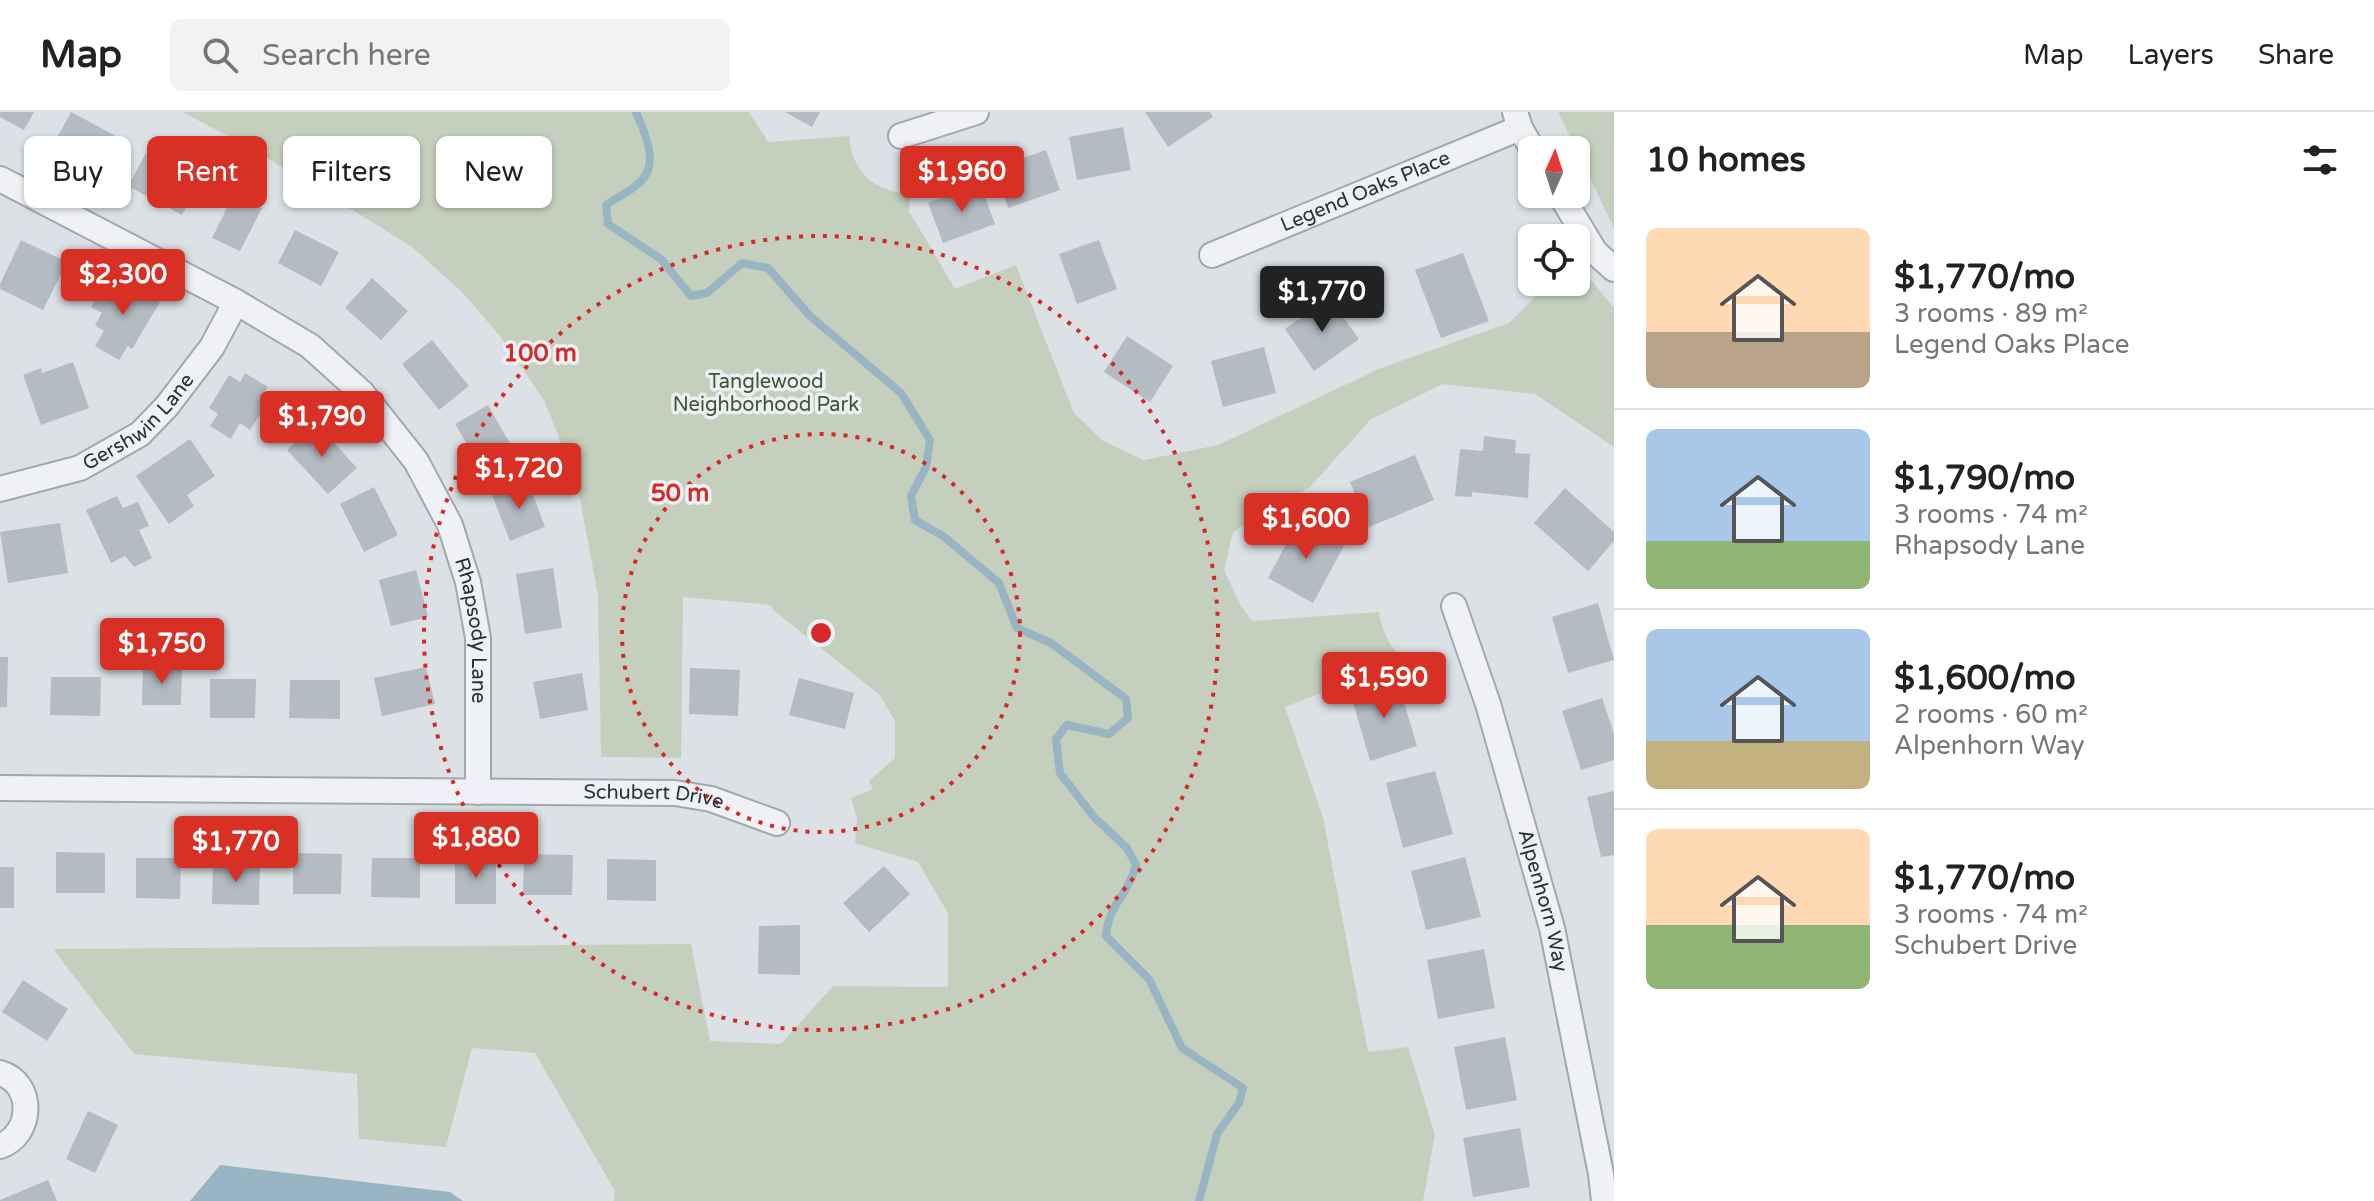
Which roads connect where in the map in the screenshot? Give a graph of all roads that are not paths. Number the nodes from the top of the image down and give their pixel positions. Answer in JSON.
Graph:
{"nodes":[{"id":1,"x":976,"y":112,"type":"edge"},
{"id":2,"x":1517,"y":120,"type":"edge"},
{"id":3,"x":901,"y":136,"type":"dead end"},
{"id":4,"x":0,"y":179,"type":"edge"},
{"id":5,"x":1568,"y":208,"type":"edge"},
{"id":6,"x":1212,"y":255,"type":"dead end"},
{"id":7,"x":1614,"y":269,"type":"edge"},
{"id":8,"x":236,"y":302,"type":"junction"},
{"id":9,"x":0,"y":489,"type":"edge"},
{"id":10,"x":1454,"y":606,"type":"dead end"},
{"id":11,"x":0,"y":788,"type":"edge"},
{"id":12,"x":478,"y":792,"type":"junction"},
{"id":13,"x":777,"y":823,"type":"dead end"},
{"id":14,"x":0,"y":1073,"type":"edge"},
{"id":15,"x":0,"y":1146,"type":"edge"},
{"id":16,"x":1604,"y":1201,"type":"edge"}],
"edges":[{"from":1,"to":3,"type":"street"},
{"from":2,"to":6,"type":"street","name":"Legend Oaks Place"},
{"from":4,"to":8,"type":"street","name":"Rhapsody Lane"},
{"from":5,"to":7,"type":"street"},
{"from":8,"to":9,"type":"street","name":"Gershwin Lane"},
{"from":8,"to":12,"type":"street","name":"Rhapsody Lane"},
{"from":10,"to":16,"type":"street","name":"Alpenhorn Way"},
{"from":11,"to":12,"type":"street","name":"Schubert Drive"},
{"from":12,"to":13,"type":"street","name":"Schubert Drive"},
{"from":14,"to":15,"type":"street"}]}
